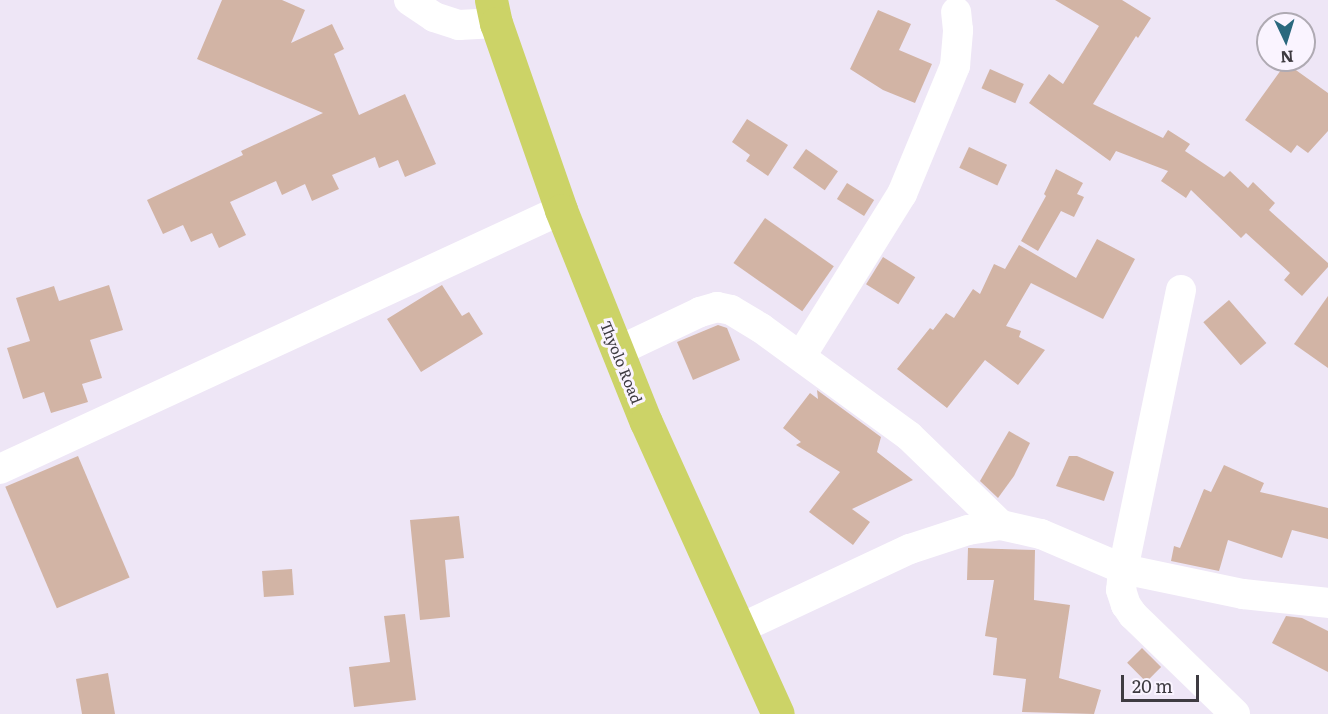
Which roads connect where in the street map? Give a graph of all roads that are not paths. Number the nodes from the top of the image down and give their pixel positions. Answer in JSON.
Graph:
{"nodes":[{"id":1,"x":409,"y":0,"type":"edge"},
{"id":2,"x":494,"y":12,"type":"edge"},
{"id":3,"x":956,"y":12,"type":"dead end"},
{"id":4,"x":561,"y":210,"type":"junction"},
{"id":5,"x":1181,"y":290,"type":"dead end"},
{"id":6,"x":618,"y":351,"type":"junction"},
{"id":7,"x":801,"y":356,"type":"junction"},
{"id":8,"x":0,"y":469,"type":"edge"},
{"id":9,"x":1001,"y":525,"type":"junction"},
{"id":10,"x":1123,"y":569,"type":"junction"},
{"id":11,"x":1328,"y":603,"type":"edge"},
{"id":12,"x":741,"y":628,"type":"junction"},
{"id":13,"x":778,"y":714,"type":"edge"},
{"id":14,"x":1235,"y":714,"type":"edge"}],
"edges":[{"from":1,"to":2,"type":"street"},
{"from":2,"to":4,"type":"highway","name":"Thyolo Road"},
{"from":3,"to":7,"type":"street"},
{"from":4,"to":6,"type":"highway","name":"Thyolo Road"},
{"from":4,"to":8,"type":"street"},
{"from":5,"to":10,"type":"street"},
{"from":6,"to":7,"type":"street"},
{"from":6,"to":12,"type":"highway","name":"Thyolo Road"},
{"from":7,"to":9,"type":"street"},
{"from":9,"to":10,"type":"street"},
{"from":9,"to":12,"type":"street"},
{"from":10,"to":11,"type":"street"},
{"from":10,"to":14,"type":"street"},
{"from":12,"to":13,"type":"highway","name":"Thyolo Road"}]}
